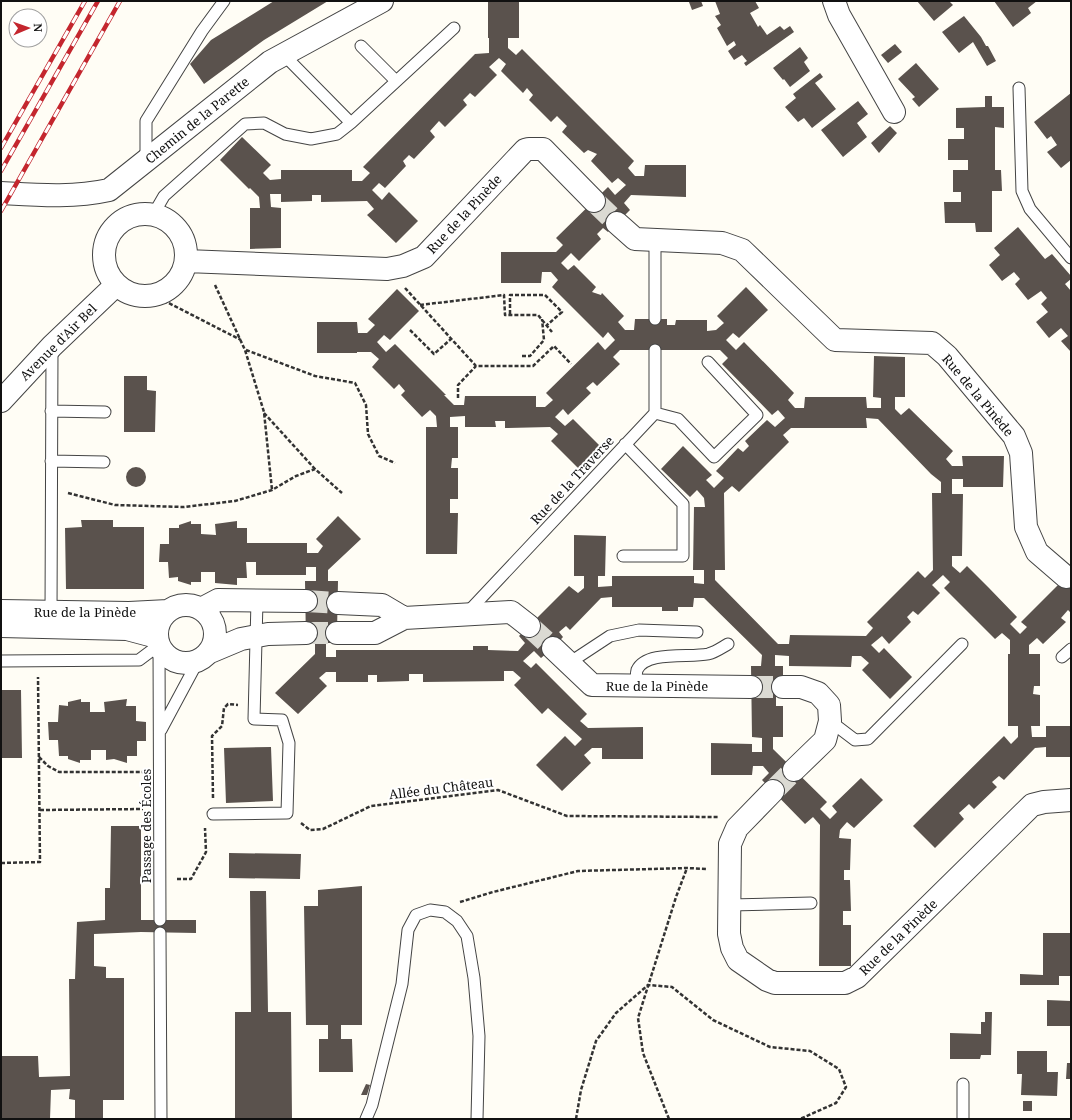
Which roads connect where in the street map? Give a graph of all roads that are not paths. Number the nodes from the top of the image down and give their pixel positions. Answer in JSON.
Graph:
{"nodes":[{"id":1,"x":224,"y":1,"type":"edge"},
{"id":2,"x":382,"y":1,"type":"edge"},
{"id":3,"x":834,"y":1,"type":"edge"},
{"id":4,"x":454,"y":28,"type":"dead end"},
{"id":5,"x":361,"y":46,"type":"dead end"},
{"id":6,"x":284,"y":54,"type":"junction"},
{"id":7,"x":396,"y":82,"type":"junction"},
{"id":8,"x":1019,"y":88,"type":"dead end"},
{"id":9,"x":894,"y":112,"type":"dead end"},
{"id":10,"x":351,"y":123,"type":"junction"},
{"id":11,"x":146,"y":161,"type":"junction"},
{"id":12,"x":109,"y":190,"type":"junction"},
{"id":13,"x":1,"y":193,"type":"edge"},
{"id":14,"x":594,"y":201,"type":"tunnel mouth"},
{"id":15,"x":153,"y":215,"type":"junction"},
{"id":16,"x":128,"y":218,"type":"junction"},
{"id":17,"x":617,"y":223,"type":"tunnel mouth"},
{"id":18,"x":655,"y":240,"type":"junction"},
{"id":19,"x":1071,"y":258,"type":"edge"},
{"id":20,"x":196,"y":261,"type":"junction"},
{"id":21,"x":116,"y":285,"type":"junction"},
{"id":22,"x":655,"y":319,"type":"dead end"},
{"id":23,"x":52,"y":346,"type":"junction"},
{"id":24,"x":655,"y":350,"type":"dead end"},
{"id":25,"x":708,"y":362,"type":"dead end"},
{"id":26,"x":1,"y":401,"type":"edge"},
{"id":27,"x":51,"y":412,"type":"junction"},
{"id":28,"x":106,"y":412,"type":"dead end"},
{"id":29,"x":655,"y":413,"type":"junction"},
{"id":30,"x":625,"y":444,"type":"junction"},
{"id":31,"x":51,"y":461,"type":"junction"},
{"id":32,"x":104,"y":462,"type":"dead end"},
{"id":33,"x":623,"y":556,"type":"dead end"},
{"id":34,"x":1066,"y":577,"type":"dead end"},
{"id":35,"x":257,"y":601,"type":"junction"},
{"id":36,"x":306,"y":601,"type":"tunnel mouth"},
{"id":37,"x":338,"y":603,"type":"tunnel mouth"},
{"id":38,"x":201,"y":609,"type":"junction"},
{"id":39,"x":1,"y":611,"type":"edge"},
{"id":40,"x":168,"y":611,"type":"junction"},
{"id":41,"x":467,"y":613,"type":"junction"},
{"id":42,"x":404,"y":618,"type":"junction"},
{"id":43,"x":50,"y":620,"type":"junction"},
{"id":44,"x":1,"y":626,"type":"edge"},
{"id":45,"x":529,"y":626,"type":"tunnel mouth"},
{"id":46,"x":698,"y":632,"type":"dead end"},
{"id":47,"x":306,"y":633,"type":"tunnel mouth"},
{"id":48,"x":337,"y":633,"type":"tunnel mouth"},
{"id":49,"x":256,"y":636,"type":"junction"},
{"id":50,"x":158,"y":641,"type":"junction"},
{"id":51,"x":728,"y":644,"type":"dead end"},
{"id":52,"x":962,"y":644,"type":"dead end"},
{"id":53,"x":553,"y":648,"type":"tunnel mouth"},
{"id":54,"x":1071,"y":650,"type":"edge"},
{"id":55,"x":204,"y":657,"type":"junction"},
{"id":56,"x":1062,"y":657,"type":"dead end"},
{"id":57,"x":1,"y":661,"type":"edge"},
{"id":58,"x":569,"y":663,"type":"junction"},
{"id":59,"x":636,"y":686,"type":"junction"},
{"id":60,"x":751,"y":687,"type":"tunnel mouth"},
{"id":61,"x":783,"y":687,"type":"tunnel mouth"},
{"id":62,"x":830,"y":721,"type":"junction"},
{"id":63,"x":160,"y":733,"type":"junction"},
{"id":64,"x":794,"y":770,"type":"tunnel mouth"},
{"id":65,"x":773,"y":791,"type":"tunnel mouth"},
{"id":66,"x":1071,"y":800,"type":"edge"},
{"id":67,"x":213,"y":814,"type":"road end"},
{"id":68,"x":812,"y":903,"type":"dead end"},
{"id":69,"x":730,"y":905,"type":"junction"},
{"id":70,"x":160,"y":920,"type":"dead end"},
{"id":71,"x":160,"y":933,"type":"dead end"},
{"id":72,"x":963,"y":1084,"type":"dead end"},
{"id":73,"x":161,"y":1119,"type":"edge"},
{"id":74,"x":366,"y":1119,"type":"edge"},
{"id":75,"x":477,"y":1119,"type":"edge"},
{"id":76,"x":963,"y":1119,"type":"edge"}],
"edges":[{"from":1,"to":11,"type":"lane"},
{"from":2,"to":6,"type":"street","name":"Chemin de la Parette"},
{"from":3,"to":9,"type":"street"},
{"from":4,"to":7,"type":"lane"},
{"from":5,"to":7,"type":"lane"},
{"from":6,"to":10,"type":"lane"},
{"from":6,"to":11,"type":"street","name":"Chemin de la Parette"},
{"from":7,"to":10,"type":"lane"},
{"from":8,"to":19,"type":"lane"},
{"from":10,"to":15,"type":"lane"},
{"from":11,"to":12,"type":"street","name":"Chemin de la Parette"},
{"from":12,"to":13,"type":"street","name":"Chemin de la Parette"},
{"from":12,"to":16,"type":"street"},
{"from":14,"to":20,"type":"street","name":"Rue de la Pinède"},
{"from":15,"to":16,"type":"street"},
{"from":15,"to":20,"type":"street"},
{"from":16,"to":21,"type":"street"},
{"from":17,"to":18,"type":"street","name":"Rue de la Pinède"},
{"from":18,"to":22,"type":"lane"},
{"from":18,"to":34,"type":"street","name":"Rue de la Pinède"},
{"from":20,"to":21,"type":"street"},
{"from":21,"to":23,"type":"street","name":"Avenue d'Air Bel"},
{"from":23,"to":26,"type":"street","name":"Avenue d'Air Bel"},
{"from":23,"to":27,"type":"lane"},
{"from":24,"to":29,"type":"lane"},
{"from":25,"to":29,"type":"lane"},
{"from":27,"to":28,"type":"lane"},
{"from":27,"to":31,"type":"lane"},
{"from":29,"to":30,"type":"lane","name":"Rue de la Traverse"},
{"from":30,"to":33,"type":"lane"},
{"from":30,"to":41,"type":"lane","name":"Rue de la Traverse"},
{"from":31,"to":32,"type":"lane"},
{"from":31,"to":43,"type":"lane"},
{"from":35,"to":36,"type":"street"},
{"from":35,"to":38,"type":"street"},
{"from":35,"to":49,"type":"lane"},
{"from":37,"to":42,"type":"street"},
{"from":38,"to":40,"type":"street","name":"Rue de la Pinède"},
{"from":38,"to":55,"type":"street"},
{"from":39,"to":43,"type":"street","name":"Rue de la Pinède"},
{"from":40,"to":43,"type":"street","name":"Rue de la Pinède"},
{"from":40,"to":50,"type":"street"},
{"from":41,"to":42,"type":"street"},
{"from":41,"to":45,"type":"street"},
{"from":42,"to":48,"type":"street"},
{"from":43,"to":44,"type":"street","name":"Rue de la Pinède"},
{"from":43,"to":50,"type":"street","name":"Rue de la Pinède"},
{"from":46,"to":58,"type":"lane"},
{"from":47,"to":49,"type":"street"},
{"from":49,"to":55,"type":"street"},
{"from":49,"to":67,"type":"lane"},
{"from":50,"to":55,"type":"street"},
{"from":50,"to":57,"type":"lane"},
{"from":50,"to":63,"type":"lane","name":"Passage des Écoles"},
{"from":51,"to":59,"type":"lane"},
{"from":52,"to":62,"type":"lane"},
{"from":53,"to":58,"type":"street","name":"Rue de la Pinède"},
{"from":54,"to":56,"type":"lane"},
{"from":55,"to":63,"type":"lane","name":"Passage des Écoles"},
{"from":58,"to":59,"type":"street","name":"Rue de la Pinède"},
{"from":59,"to":60,"type":"street","name":"Rue de la Pinède"},
{"from":61,"to":62,"type":"street"},
{"from":62,"to":64,"type":"street"},
{"from":63,"to":70,"type":"lane","name":"Passage des Écoles"},
{"from":65,"to":69,"type":"street","name":"Rue de la Pinède"},
{"from":66,"to":69,"type":"street","name":"Rue de la Pinède"},
{"from":68,"to":69,"type":"lane"},
{"from":71,"to":73,"type":"lane"},
{"from":72,"to":76,"type":"lane"},
{"from":74,"to":75,"type":"lane"}]}
